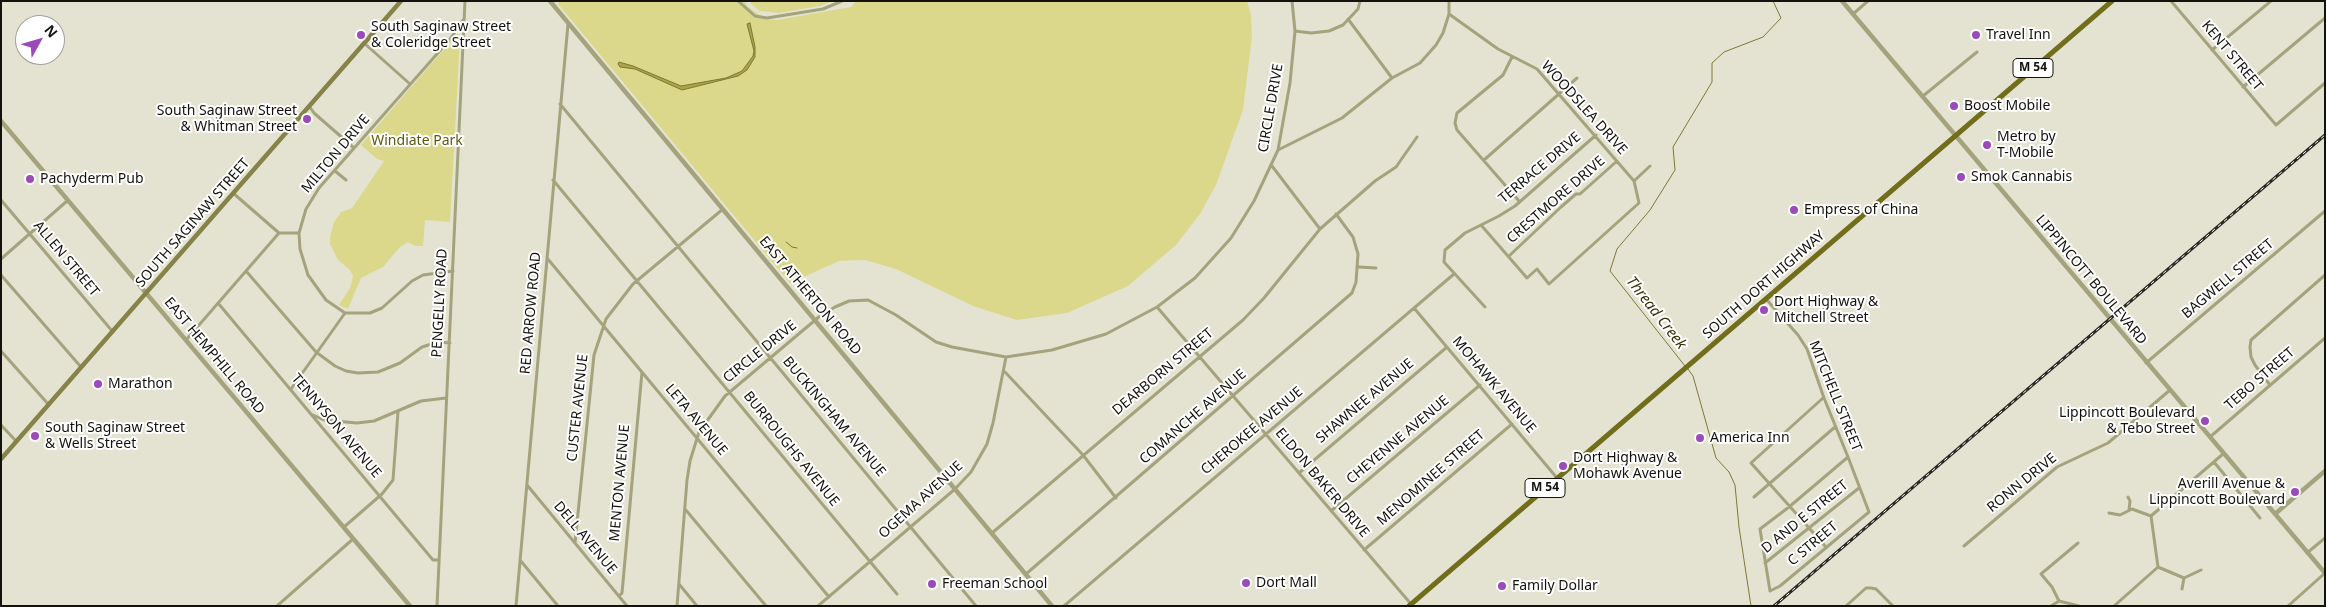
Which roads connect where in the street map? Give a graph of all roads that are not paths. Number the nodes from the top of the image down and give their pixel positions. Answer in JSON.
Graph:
{"nodes":[{"id":1,"x":401,"y":1,"type":"edge"},
{"id":2,"x":464,"y":1,"type":"edge"},
{"id":3,"x":550,"y":1,"type":"edge"},
{"id":4,"x":738,"y":1,"type":"edge"},
{"id":5,"x":842,"y":1,"type":"edge"},
{"id":6,"x":1292,"y":1,"type":"edge"},
{"id":7,"x":1360,"y":1,"type":"edge"},
{"id":8,"x":1449,"y":1,"type":"edge"},
{"id":9,"x":1842,"y":1,"type":"edge"},
{"id":10,"x":1868,"y":1,"type":"edge"},
{"id":11,"x":2112,"y":1,"type":"edge"},
{"id":12,"x":2171,"y":1,"type":"edge"},
{"id":13,"x":2270,"y":1,"type":"edge"},
{"id":14,"x":1449,"y":14,"type":"junction"},
{"id":15,"x":1853,"y":14,"type":"junction"},
{"id":16,"x":2325,"y":18,"type":"edge"},
{"id":17,"x":1348,"y":19,"type":"junction"},
{"id":18,"x":463,"y":20,"type":"junction"},
{"id":19,"x":568,"y":23,"type":"junction"},
{"id":20,"x":1295,"y":31,"type":"junction"},
{"id":21,"x":364,"y":44,"type":"junction"},
{"id":22,"x":2212,"y":50,"type":"junction"},
{"id":23,"x":1976,"y":52,"type":"dead end"},
{"id":24,"x":1512,"y":57,"type":"junction"},
{"id":25,"x":1392,"y":78,"type":"junction"},
{"id":26,"x":1577,"y":78,"type":"dead end"},
{"id":27,"x":2325,"y":83,"type":"edge"},
{"id":28,"x":410,"y":84,"type":"junction"},
{"id":29,"x":2243,"y":88,"type":"junction"},
{"id":30,"x":1560,"y":94,"type":"junction"},
{"id":31,"x":1922,"y":97,"type":"junction"},
{"id":32,"x":560,"y":104,"type":"junction"},
{"id":33,"x":309,"y":106,"type":"junction"},
{"id":34,"x":1,"y":121,"type":"edge"},
{"id":35,"x":1954,"y":135,"type":"junction"},
{"id":36,"x":1596,"y":136,"type":"junction"},
{"id":37,"x":1417,"y":137,"type":"dead end"},
{"id":38,"x":354,"y":148,"type":"junction"},
{"id":39,"x":1278,"y":150,"type":"junction"},
{"id":40,"x":1484,"y":160,"type":"junction"},
{"id":41,"x":1617,"y":161,"type":"junction"},
{"id":42,"x":1272,"y":166,"type":"junction"},
{"id":43,"x":1650,"y":166,"type":"dead end"},
{"id":44,"x":335,"y":171,"type":"junction"},
{"id":45,"x":346,"y":180,"type":"dead end"},
{"id":46,"x":553,"y":180,"type":"junction"},
{"id":47,"x":1634,"y":181,"type":"junction"},
{"id":48,"x":233,"y":193,"type":"junction"},
{"id":49,"x":1,"y":200,"type":"edge"},
{"id":50,"x":67,"y":201,"type":"junction"},
{"id":51,"x":1519,"y":202,"type":"junction"},
{"id":52,"x":723,"y":209,"type":"junction"},
{"id":53,"x":2325,"y":211,"type":"edge"},
{"id":54,"x":1336,"y":214,"type":"junction"},
{"id":55,"x":1481,"y":225,"type":"junction"},
{"id":56,"x":1320,"y":229,"type":"junction"},
{"id":57,"x":279,"y":233,"type":"junction"},
{"id":58,"x":299,"y":233,"type":"junction"},
{"id":59,"x":30,"y":234,"type":"junction"},
{"id":60,"x":678,"y":246,"type":"junction"},
{"id":61,"x":1509,"y":256,"type":"junction"},
{"id":62,"x":547,"y":257,"type":"junction"},
{"id":63,"x":1,"y":259,"type":"edge"},
{"id":64,"x":1359,"y":267,"type":"junction"},
{"id":65,"x":1376,"y":268,"type":"dead end"},
{"id":66,"x":246,"y":271,"type":"junction"},
{"id":67,"x":453,"y":271,"type":"junction"},
{"id":68,"x":1454,"y":274,"type":"junction"},
{"id":69,"x":1,"y":275,"type":"edge"},
{"id":70,"x":2325,"y":275,"type":"edge"},
{"id":71,"x":637,"y":281,"type":"junction"},
{"id":72,"x":146,"y":293,"type":"junction"},
{"id":73,"x":1765,"y":298,"type":"junction"},
{"id":74,"x":218,"y":303,"type":"junction"},
{"id":75,"x":1157,"y":307,"type":"junction"},
{"id":76,"x":1485,"y":307,"type":"dead end"},
{"id":77,"x":1414,"y":308,"type":"junction"},
{"id":78,"x":345,"y":313,"type":"junction"},
{"id":79,"x":816,"y":322,"type":"junction"},
{"id":80,"x":603,"y":324,"type":"junction"},
{"id":81,"x":113,"y":332,"type":"junction"},
{"id":82,"x":2325,"y":338,"type":"edge"},
{"id":83,"x":186,"y":340,"type":"junction"},
{"id":84,"x":450,"y":343,"type":"junction"},
{"id":85,"x":1447,"y":347,"type":"junction"},
{"id":86,"x":1,"y":351,"type":"edge"},
{"id":87,"x":316,"y":352,"type":"junction"},
{"id":88,"x":1198,"y":356,"type":"junction"},
{"id":89,"x":1006,"y":357,"type":"junction"},
{"id":90,"x":770,"y":358,"type":"junction"},
{"id":91,"x":2146,"y":363,"type":"junction"},
{"id":92,"x":82,"y":368,"type":"junction"},
{"id":93,"x":642,"y":371,"type":"junction"},
{"id":94,"x":1004,"y":372,"type":"junction"},
{"id":95,"x":1480,"y":385,"type":"junction"},
{"id":96,"x":2270,"y":385,"type":"junction"},
{"id":97,"x":291,"y":389,"type":"junction"},
{"id":98,"x":2170,"y":390,"type":"junction"},
{"id":99,"x":730,"y":392,"type":"junction"},
{"id":100,"x":1233,"y":397,"type":"junction"},
{"id":101,"x":446,"y":398,"type":"junction"},
{"id":102,"x":1824,"y":398,"type":"junction"},
{"id":103,"x":49,"y":405,"type":"junction"},
{"id":104,"x":398,"y":412,"type":"junction"},
{"id":105,"x":312,"y":415,"type":"junction"},
{"id":106,"x":1512,"y":424,"type":"junction"},
{"id":107,"x":1,"y":426,"type":"edge"},
{"id":108,"x":1835,"y":427,"type":"junction"},
{"id":109,"x":1266,"y":434,"type":"junction"},
{"id":110,"x":2210,"y":437,"type":"junction"},
{"id":111,"x":697,"y":438,"type":"junction"},
{"id":112,"x":16,"y":442,"type":"junction"},
{"id":113,"x":2223,"y":454,"type":"junction"},
{"id":114,"x":1083,"y":455,"type":"junction"},
{"id":115,"x":1848,"y":457,"type":"junction"},
{"id":116,"x":1,"y":459,"type":"edge"},
{"id":117,"x":2214,"y":462,"type":"junction"},
{"id":118,"x":2325,"y":471,"type":"edge"},
{"id":119,"x":1298,"y":473,"type":"junction"},
{"id":120,"x":1557,"y":478,"type":"junction"},
{"id":121,"x":526,"y":484,"type":"junction"},
{"id":122,"x":1770,"y":484,"type":"junction"},
{"id":123,"x":955,"y":488,"type":"junction"},
{"id":124,"x":1859,"y":488,"type":"junction"},
{"id":125,"x":379,"y":495,"type":"junction"},
{"id":126,"x":1754,"y":497,"type":"dead end"},
{"id":127,"x":2128,"y":497,"type":"dead end"},
{"id":128,"x":1116,"y":498,"type":"junction"},
{"id":129,"x":1789,"y":507,"type":"junction"},
{"id":130,"x":685,"y":508,"type":"junction"},
{"id":131,"x":2130,"y":510,"type":"junction"},
{"id":132,"x":1331,"y":511,"type":"junction"},
{"id":133,"x":1869,"y":512,"type":"joint"},
{"id":134,"x":2109,"y":512,"type":"dead end"},
{"id":135,"x":2275,"y":514,"type":"junction"},
{"id":136,"x":2151,"y":516,"type":"junction"},
{"id":137,"x":2260,"y":518,"type":"dead end"},
{"id":138,"x":344,"y":527,"type":"junction"},
{"id":139,"x":910,"y":527,"type":"junction"},
{"id":140,"x":1809,"y":530,"type":"junction"},
{"id":141,"x":992,"y":534,"type":"junction"},
{"id":142,"x":2325,"y":538,"type":"edge"},
{"id":143,"x":354,"y":539,"type":"junction"},
{"id":144,"x":575,"y":542,"type":"junction"},
{"id":145,"x":2078,"y":543,"type":"dead end"},
{"id":146,"x":1964,"y":546,"type":"dead end"},
{"id":147,"x":1826,"y":547,"type":"junction"},
{"id":148,"x":1364,"y":550,"type":"junction"},
{"id":149,"x":2307,"y":553,"type":"junction"},
{"id":150,"x":439,"y":560,"type":"junction"},
{"id":151,"x":520,"y":560,"type":"junction"},
{"id":152,"x":870,"y":562,"type":"junction"},
{"id":153,"x":1765,"y":563,"type":"junction"},
{"id":154,"x":2158,"y":568,"type":"junction"},
{"id":155,"x":2201,"y":570,"type":"dead end"},
{"id":156,"x":2325,"y":573,"type":"edge"},
{"id":157,"x":1026,"y":574,"type":"junction"},
{"id":158,"x":2184,"y":578,"type":"junction"},
{"id":159,"x":679,"y":584,"type":"junction"},
{"id":160,"x":2182,"y":589,"type":"dead end"},
{"id":161,"x":897,"y":594,"type":"dead end"},
{"id":162,"x":619,"y":596,"type":"junction"},
{"id":163,"x":829,"y":597,"type":"junction"},
{"id":164,"x":2059,"y":601,"type":"junction"},
{"id":165,"x":1410,"y":605,"type":"edge"},
{"id":166,"x":277,"y":606,"type":"edge"},
{"id":167,"x":410,"y":606,"type":"edge"},
{"id":168,"x":437,"y":606,"type":"edge"},
{"id":169,"x":516,"y":606,"type":"edge"},
{"id":170,"x":558,"y":606,"type":"edge"},
{"id":171,"x":627,"y":606,"type":"edge"},
{"id":172,"x":677,"y":606,"type":"edge"},
{"id":173,"x":697,"y":606,"type":"edge"},
{"id":174,"x":766,"y":606,"type":"edge"},
{"id":175,"x":818,"y":606,"type":"edge"},
{"id":176,"x":976,"y":606,"type":"edge"},
{"id":177,"x":1052,"y":606,"type":"edge"},
{"id":178,"x":1064,"y":606,"type":"edge"},
{"id":179,"x":1846,"y":606,"type":"edge"},
{"id":180,"x":1893,"y":606,"type":"edge"},
{"id":181,"x":2051,"y":606,"type":"edge"},
{"id":182,"x":2079,"y":606,"type":"edge"},
{"id":183,"x":2114,"y":606,"type":"edge"},
{"id":184,"x":2288,"y":606,"type":"edge"}],
"edges":[{"from":1,"to":21,"type":"main road","name":"SOUTH SAGINAW STREET"},
{"from":2,"to":18,"type":"street","name":"PENGELLY ROAD"},
{"from":3,"to":19,"type":"street","name":"EAST ATHERTON ROAD"},
{"from":4,"to":5,"type":"street"},
{"from":6,"to":20,"type":"street","name":"CIRCLE DRIVE"},
{"from":7,"to":17,"type":"street"},
{"from":8,"to":14,"type":"street"},
{"from":9,"to":15,"type":"street","name":"LIPPINCOTT BOULEVARD"},
{"from":10,"to":15,"type":"street"},
{"from":11,"to":35,"type":"main road","name":"SOUTH DORT HIGHWAY","number":"M 54"},
{"from":12,"to":22,"type":"street","name":"KENT STREET"},
{"from":13,"to":22,"type":"street"},
{"from":14,"to":24,"type":"street","name":"WOODSLEA DRIVE"},
{"from":14,"to":25,"type":"street"},
{"from":15,"to":31,"type":"street","name":"LIPPINCOTT BOULEVARD"},
{"from":16,"to":29,"type":"street"},
{"from":17,"to":20,"type":"street"},
{"from":17,"to":25,"type":"street"},
{"from":18,"to":28,"type":"street","name":"MILTON DRIVE"},
{"from":18,"to":67,"type":"street","name":"PENGELLY ROAD"},
{"from":19,"to":32,"type":"street","name":"RED ARROW ROAD"},
{"from":19,"to":52,"type":"street","name":"EAST ATHERTON ROAD"},
{"from":20,"to":39,"type":"street","name":"CIRCLE DRIVE"},
{"from":21,"to":28,"type":"street"},
{"from":21,"to":33,"type":"main road","name":"SOUTH SAGINAW STREET"},
{"from":22,"to":29,"type":"street","name":"KENT STREET"},
{"from":23,"to":31,"type":"street"},
{"from":24,"to":30,"type":"street","name":"WOODSLEA DRIVE"},
{"from":24,"to":40,"type":"street"},
{"from":25,"to":39,"type":"street"},
{"from":26,"to":30,"type":"street"},
{"from":27,"to":29,"type":"street","name":"KENT STREET"},
{"from":28,"to":38,"type":"street","name":"MILTON DRIVE"},
{"from":30,"to":36,"type":"street","name":"WOODSLEA DRIVE"},
{"from":30,"to":40,"type":"street"},
{"from":31,"to":35,"type":"street","name":"LIPPINCOTT BOULEVARD"},
{"from":32,"to":46,"type":"street","name":"RED ARROW ROAD"},
{"from":32,"to":60,"type":"street","name":"BUCKINGHAM AVENUE"},
{"from":33,"to":38,"type":"street"},
{"from":33,"to":48,"type":"main road","name":"SOUTH SAGINAW STREET"},
{"from":34,"to":50,"type":"street","name":"EAST HEMPHILL ROAD"},
{"from":35,"to":73,"type":"main road","name":"SOUTH DORT HIGHWAY","number":"M 54"},
{"from":35,"to":91,"type":"street","name":"LIPPINCOTT BOULEVARD"},
{"from":36,"to":41,"type":"street","name":"WOODSLEA DRIVE"},
{"from":36,"to":51,"type":"street","name":"TERRACE DRIVE"},
{"from":37,"to":54,"type":"street","name":"DEARBORN STREET"},
{"from":38,"to":44,"type":"street","name":"MILTON DRIVE"},
{"from":39,"to":42,"type":"street","name":"CIRCLE DRIVE"},
{"from":40,"to":51,"type":"street"},
{"from":41,"to":47,"type":"street","name":"WOODSLEA DRIVE"},
{"from":41,"to":61,"type":"street","name":"CRESTMORE DRIVE"},
{"from":42,"to":56,"type":"street"},
{"from":42,"to":75,"type":"street","name":"CIRCLE DRIVE"},
{"from":43,"to":47,"type":"street"},
{"from":44,"to":45,"type":"street"},
{"from":44,"to":58,"type":"street","name":"MILTON DRIVE"},
{"from":46,"to":62,"type":"street","name":"RED ARROW ROAD"},
{"from":46,"to":71,"type":"street","name":"BURROUGHS AVENUE"},
{"from":47,"to":61,"type":"street"},
{"from":48,"to":57,"type":"street"},
{"from":48,"to":72,"type":"main road","name":"SOUTH SAGINAW STREET"},
{"from":49,"to":59,"type":"street","name":"ALLEN STREET"},
{"from":50,"to":59,"type":"street"},
{"from":50,"to":72,"type":"street","name":"EAST HEMPHILL ROAD"},
{"from":51,"to":55,"type":"street","name":"TERRACE DRIVE"},
{"from":52,"to":60,"type":"street","name":"CUSTER AVENUE"},
{"from":52,"to":79,"type":"street","name":"EAST ATHERTON ROAD"},
{"from":53,"to":91,"type":"street","name":"BAGWELL STREET"},
{"from":54,"to":56,"type":"street","name":"DEARBORN STREET"},
{"from":54,"to":64,"type":"street","name":"COMANCHE AVENUE"},
{"from":55,"to":61,"type":"street"},
{"from":55,"to":68,"type":"street","name":"TERRACE DRIVE"},
{"from":56,"to":88,"type":"street","name":"DEARBORN STREET"},
{"from":57,"to":58,"type":"street"},
{"from":57,"to":66,"type":"street"},
{"from":58,"to":78,"type":"street","name":"MILTON DRIVE"},
{"from":59,"to":63,"type":"street"},
{"from":59,"to":81,"type":"street","name":"ALLEN STREET"},
{"from":60,"to":71,"type":"street","name":"CUSTER AVENUE"},
{"from":60,"to":90,"type":"street","name":"BUCKINGHAM AVENUE"},
{"from":62,"to":80,"type":"street","name":"LETA AVENUE"},
{"from":62,"to":121,"type":"street","name":"RED ARROW ROAD"},
{"from":64,"to":65,"type":"street"},
{"from":64,"to":100,"type":"street","name":"COMANCHE AVENUE"},
{"from":66,"to":74,"type":"street"},
{"from":66,"to":87,"type":"street"},
{"from":67,"to":78,"type":"street"},
{"from":67,"to":84,"type":"street","name":"PENGELLY ROAD"},
{"from":68,"to":76,"type":"street"},
{"from":68,"to":77,"type":"street","name":"CHEROKEE AVENUE"},
{"from":69,"to":92,"type":"street"},
{"from":70,"to":96,"type":"street"},
{"from":71,"to":80,"type":"street","name":"CUSTER AVENUE"},
{"from":71,"to":99,"type":"street","name":"BURROUGHS AVENUE"},
{"from":72,"to":81,"type":"main road","name":"SOUTH SAGINAW STREET"},
{"from":72,"to":83,"type":"street","name":"EAST HEMPHILL ROAD"},
{"from":73,"to":102,"type":"street","name":"MITCHELL STREET"},
{"from":73,"to":120,"type":"main road","name":"SOUTH DORT HIGHWAY","number":"M 54"},
{"from":74,"to":83,"type":"street"},
{"from":74,"to":97,"type":"street","name":"TENNYSON AVENUE"},
{"from":75,"to":88,"type":"street","name":"ELDON BAKER DRIVE"},
{"from":75,"to":89,"type":"street","name":"CIRCLE DRIVE"},
{"from":77,"to":85,"type":"street","name":"MOHAWK AVENUE"},
{"from":77,"to":109,"type":"street","name":"CHEROKEE AVENUE"},
{"from":78,"to":87,"type":"street"},
{"from":79,"to":89,"type":"street","name":"CIRCLE DRIVE"},
{"from":79,"to":90,"type":"street","name":"CIRCLE DRIVE"},
{"from":79,"to":123,"type":"street","name":"EAST ATHERTON ROAD"},
{"from":80,"to":93,"type":"street","name":"LETA AVENUE"},
{"from":80,"to":144,"type":"street","name":"CUSTER AVENUE"},
{"from":81,"to":92,"type":"main road","name":"SOUTH SAGINAW STREET"},
{"from":82,"to":96,"type":"street","name":"TEBO STREET"},
{"from":83,"to":138,"type":"street","name":"EAST HEMPHILL ROAD"},
{"from":84,"to":87,"type":"street"},
{"from":84,"to":101,"type":"street","name":"PENGELLY ROAD"},
{"from":85,"to":95,"type":"street","name":"MOHAWK AVENUE"},
{"from":85,"to":119,"type":"street","name":"SHAWNEE AVENUE"},
{"from":86,"to":103,"type":"street"},
{"from":87,"to":97,"type":"street"},
{"from":88,"to":100,"type":"street","name":"ELDON BAKER DRIVE"},
{"from":88,"to":114,"type":"street","name":"DEARBORN STREET"},
{"from":89,"to":94,"type":"street","name":"OGEMA AVENUE"},
{"from":90,"to":99,"type":"street","name":"CIRCLE DRIVE"},
{"from":90,"to":139,"type":"street","name":"BUCKINGHAM AVENUE"},
{"from":91,"to":98,"type":"street","name":"LIPPINCOTT BOULEVARD"},
{"from":92,"to":103,"type":"main road","name":"SOUTH SAGINAW STREET"},
{"from":93,"to":111,"type":"street","name":"LETA AVENUE"},
{"from":93,"to":162,"type":"street","name":"MENTON AVENUE"},
{"from":94,"to":114,"type":"street"},
{"from":94,"to":123,"type":"street","name":"OGEMA AVENUE"},
{"from":95,"to":106,"type":"street","name":"MOHAWK AVENUE"},
{"from":95,"to":132,"type":"street","name":"CHEYENNE AVENUE"},
{"from":96,"to":110,"type":"street","name":"TEBO STREET"},
{"from":97,"to":105,"type":"street","name":"TENNYSON AVENUE"},
{"from":98,"to":110,"type":"street","name":"LIPPINCOTT BOULEVARD"},
{"from":98,"to":146,"type":"street","name":"RONN DRIVE"},
{"from":99,"to":111,"type":"street","name":"CIRCLE DRIVE"},
{"from":99,"to":152,"type":"street","name":"BURROUGHS AVENUE"},
{"from":100,"to":109,"type":"street","name":"ELDON BAKER DRIVE"},
{"from":100,"to":128,"type":"street","name":"COMANCHE AVENUE"},
{"from":101,"to":104,"type":"street"},
{"from":101,"to":150,"type":"street","name":"PENGELLY ROAD"},
{"from":102,"to":108,"type":"street","name":"MITCHELL STREET"},
{"from":102,"to":122,"type":"street"},
{"from":103,"to":112,"type":"main road","name":"SOUTH SAGINAW STREET"},
{"from":104,"to":105,"type":"street"},
{"from":104,"to":125,"type":"street"},
{"from":105,"to":125,"type":"street","name":"TENNYSON AVENUE"},
{"from":106,"to":120,"type":"street","name":"MOHAWK AVENUE"},
{"from":106,"to":148,"type":"street","name":"MENOMINEE STREET"},
{"from":107,"to":112,"type":"street"},
{"from":108,"to":115,"type":"street","name":"MITCHELL STREET"},
{"from":108,"to":122,"type":"street"},
{"from":109,"to":119,"type":"street","name":"ELDON BAKER DRIVE"},
{"from":109,"to":178,"type":"street","name":"CHEROKEE AVENUE"},
{"from":110,"to":113,"type":"street","name":"LIPPINCOTT BOULEVARD"},
{"from":111,"to":130,"type":"street","name":"CIRCLE DRIVE"},
{"from":111,"to":163,"type":"street","name":"LETA AVENUE"},
{"from":112,"to":116,"type":"main road","name":"SOUTH SAGINAW STREET"},
{"from":113,"to":117,"type":"street"},
{"from":113,"to":135,"type":"street","name":"LIPPINCOTT BOULEVARD"},
{"from":114,"to":128,"type":"street"},
{"from":114,"to":141,"type":"street","name":"DEARBORN STREET"},
{"from":115,"to":124,"type":"street","name":"MITCHELL STREET"},
{"from":115,"to":129,"type":"street"},
{"from":117,"to":136,"type":"street"},
{"from":117,"to":137,"type":"street"},
{"from":118,"to":135,"type":"street"},
{"from":119,"to":132,"type":"street","name":"ELDON BAKER DRIVE"},
{"from":120,"to":165,"type":"main road","name":"SOUTH DORT HIGHWAY","number":"M 54"},
{"from":121,"to":144,"type":"street","name":"DELL AVENUE"},
{"from":121,"to":151,"type":"street","name":"RED ARROW ROAD"},
{"from":122,"to":126,"type":"street"},
{"from":122,"to":129,"type":"street"},
{"from":123,"to":139,"type":"street","name":"OGEMA AVENUE"},
{"from":123,"to":141,"type":"street","name":"EAST ATHERTON ROAD"},
{"from":124,"to":133,"type":"street","name":"MITCHELL STREET"},
{"from":124,"to":140,"type":"street","name":"D AND E STREET"},
{"from":125,"to":138,"type":"street"},
{"from":125,"to":150,"type":"street","name":"TENNYSON AVENUE"},
{"from":127,"to":131,"type":"street"},
{"from":128,"to":157,"type":"street","name":"COMANCHE AVENUE"},
{"from":129,"to":140,"type":"street"},
{"from":129,"to":153,"type":"street"},
{"from":130,"to":159,"type":"street","name":"CIRCLE DRIVE"},
{"from":130,"to":174,"type":"street"},
{"from":131,"to":134,"type":"street"},
{"from":131,"to":136,"type":"street"},
{"from":132,"to":148,"type":"street","name":"ELDON BAKER DRIVE"},
{"from":133,"to":147,"type":"street","name":"C STREET"},
{"from":135,"to":149,"type":"street","name":"LIPPINCOTT BOULEVARD"},
{"from":136,"to":154,"type":"street"},
{"from":138,"to":143,"type":"street","name":"EAST HEMPHILL ROAD"},
{"from":139,"to":152,"type":"street","name":"OGEMA AVENUE"},
{"from":139,"to":176,"type":"street","name":"BUCKINGHAM AVENUE"},
{"from":140,"to":147,"type":"street"},
{"from":140,"to":153,"type":"street","name":"D AND E STREET"},
{"from":141,"to":157,"type":"street","name":"EAST ATHERTON ROAD"},
{"from":142,"to":149,"type":"street"},
{"from":143,"to":166,"type":"street"},
{"from":143,"to":167,"type":"street","name":"EAST HEMPHILL ROAD"},
{"from":144,"to":162,"type":"street","name":"DELL AVENUE"},
{"from":145,"to":164,"type":"street"},
{"from":147,"to":153,"type":"street","name":"C STREET"},
{"from":148,"to":165,"type":"street","name":"ELDON BAKER DRIVE"},
{"from":149,"to":156,"type":"street","name":"LIPPINCOTT BOULEVARD"},
{"from":150,"to":168,"type":"street","name":"PENGELLY ROAD"},
{"from":151,"to":169,"type":"street","name":"RED ARROW ROAD"},
{"from":151,"to":170,"type":"street"},
{"from":152,"to":161,"type":"street","name":"BURROUGHS AVENUE"},
{"from":152,"to":163,"type":"street","name":"OGEMA AVENUE"},
{"from":154,"to":158,"type":"street"},
{"from":154,"to":183,"type":"street"},
{"from":155,"to":158,"type":"street"},
{"from":156,"to":184,"type":"street"},
{"from":157,"to":177,"type":"street","name":"EAST ATHERTON ROAD"},
{"from":158,"to":160,"type":"street"},
{"from":159,"to":172,"type":"street","name":"CIRCLE DRIVE"},
{"from":159,"to":173,"type":"street"},
{"from":162,"to":171,"type":"street","name":"DELL AVENUE"},
{"from":163,"to":175,"type":"street","name":"OGEMA AVENUE"},
{"from":164,"to":181,"type":"street"},
{"from":164,"to":182,"type":"street"},
{"from":179,"to":180,"type":"street"}]}
